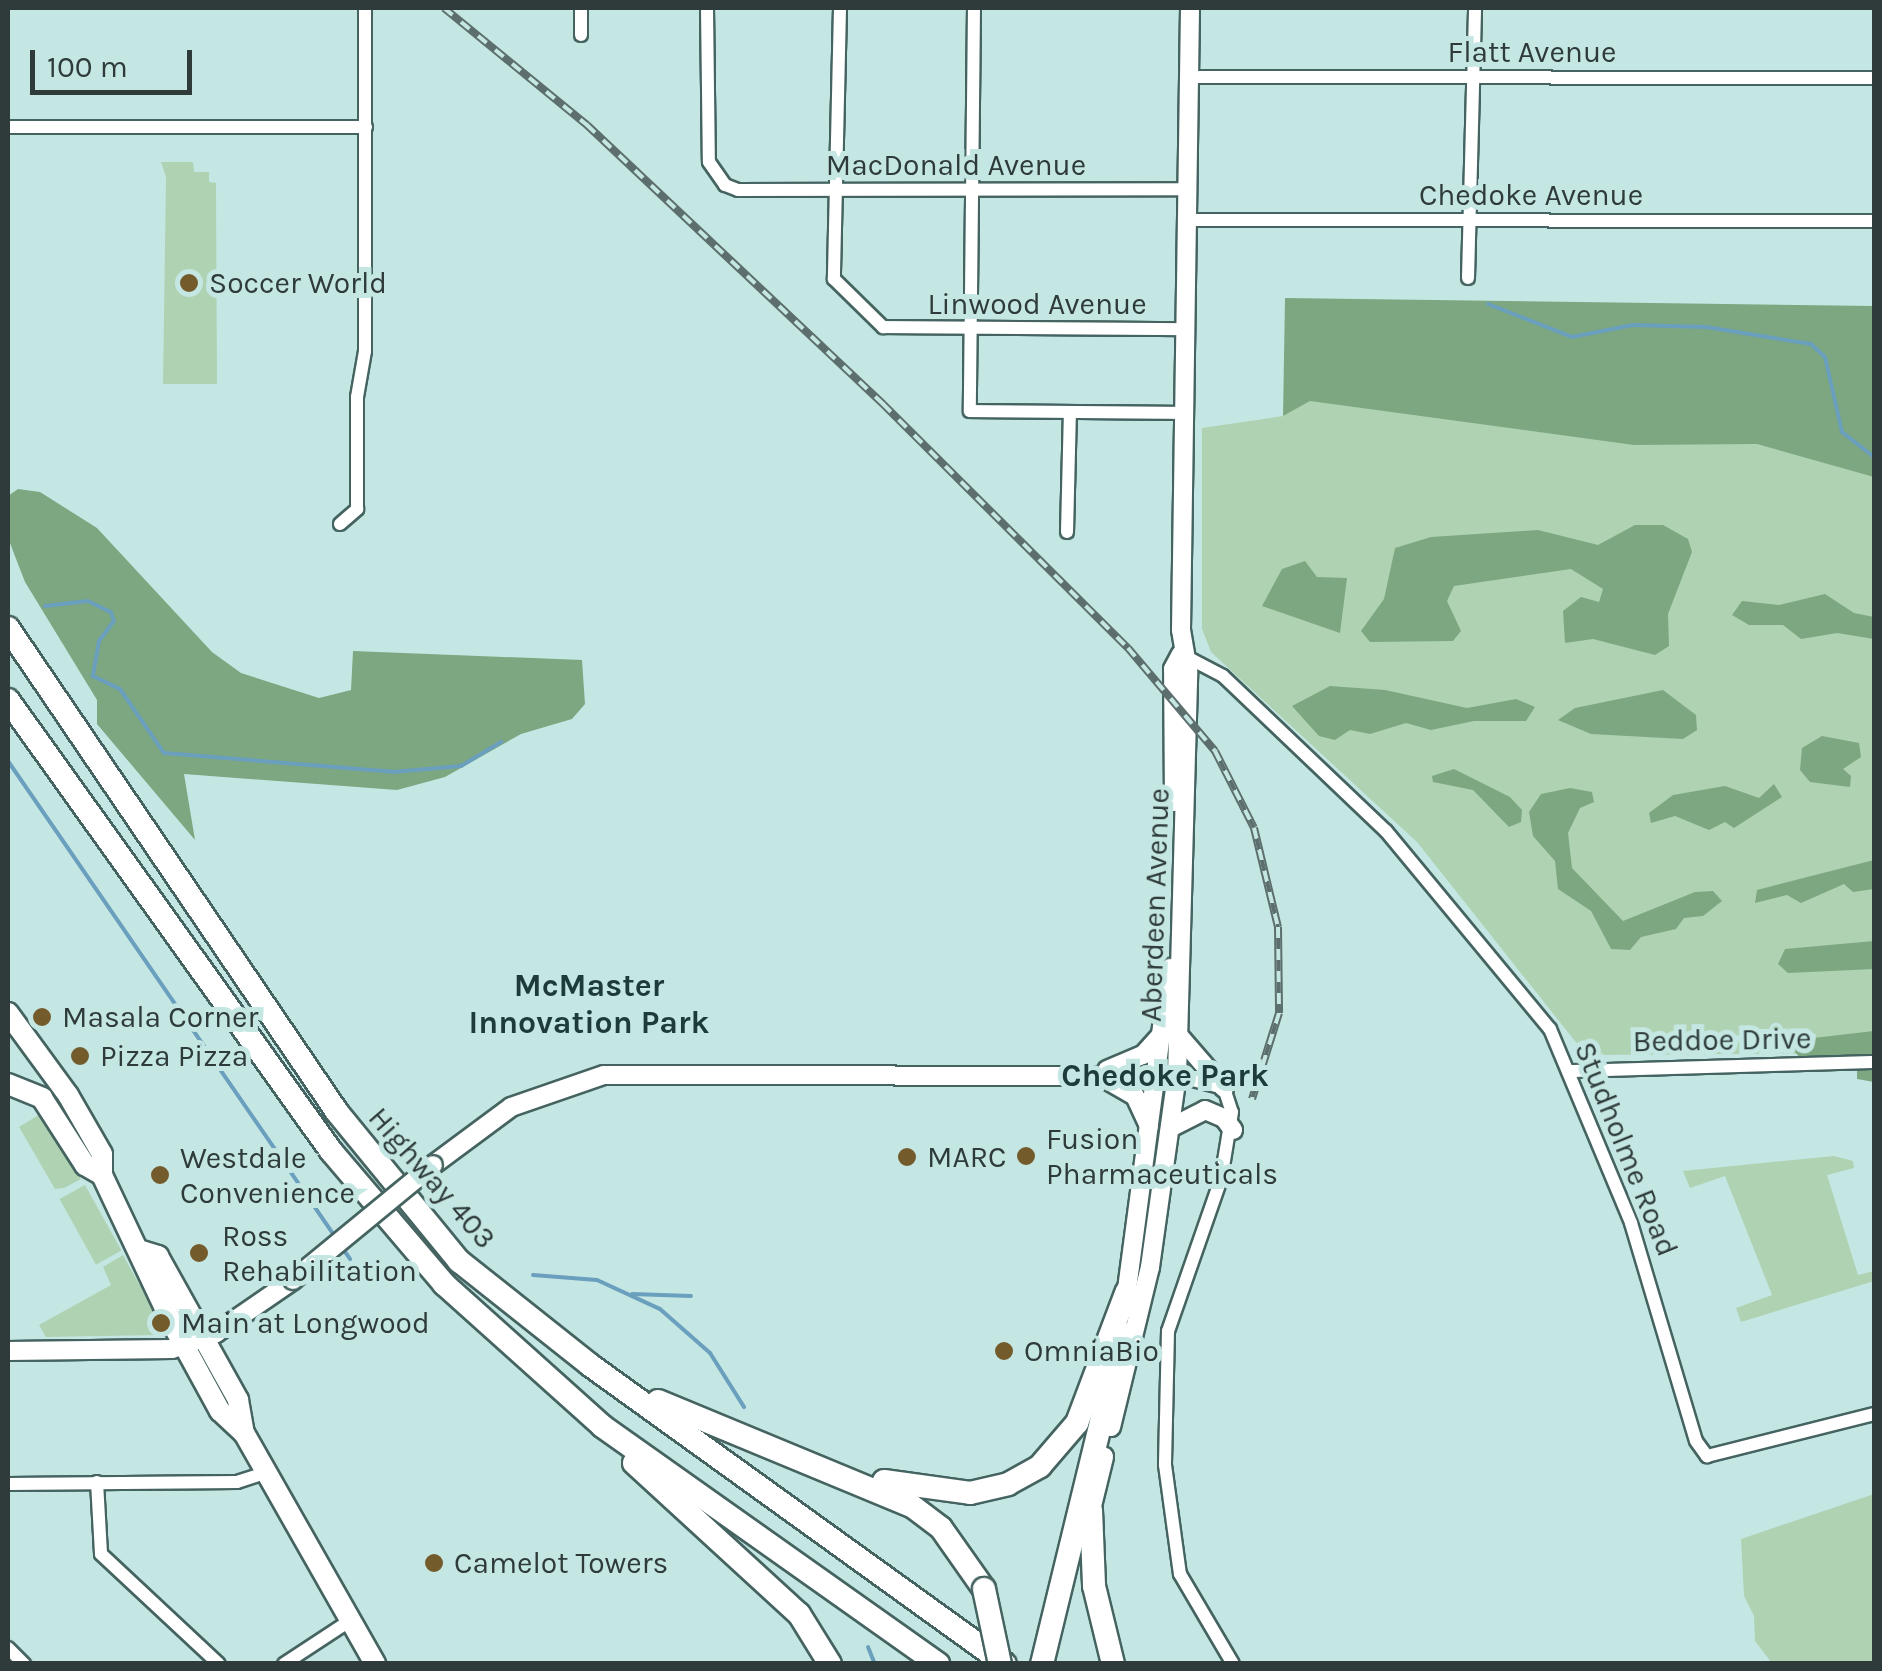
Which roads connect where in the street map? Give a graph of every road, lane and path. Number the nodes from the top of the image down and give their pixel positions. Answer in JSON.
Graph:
{"nodes":[{"id":1,"x":366,"y":8,"type":"edge"},
{"id":2,"x":581,"y":8,"type":"edge"},
{"id":3,"x":707,"y":8,"type":"edge"},
{"id":4,"x":840,"y":8,"type":"edge"},
{"id":5,"x":974,"y":8,"type":"edge"},
{"id":6,"x":1190,"y":8,"type":"edge"},
{"id":7,"x":1475,"y":8,"type":"edge"},
{"id":8,"x":581,"y":35,"type":"dead end"},
{"id":9,"x":1190,"y":77,"type":"junction"},
{"id":10,"x":1473,"y":77,"type":"junction"},
{"id":11,"x":1874,"y":78,"type":"edge"},
{"id":12,"x":8,"y":126,"type":"edge"},
{"id":13,"x":366,"y":127,"type":"junction"},
{"id":14,"x":1188,"y":189,"type":"junction"},
{"id":15,"x":971,"y":190,"type":"junction"},
{"id":16,"x":836,"y":191,"type":"junction"},
{"id":17,"x":1469,"y":219,"type":"junction"},
{"id":18,"x":1188,"y":220,"type":"junction"},
{"id":19,"x":1874,"y":220,"type":"edge"},
{"id":20,"x":1468,"y":278,"type":"dead end"},
{"id":21,"x":970,"y":327,"type":"junction"},
{"id":22,"x":1187,"y":329,"type":"junction"},
{"id":23,"x":1070,"y":413,"type":"junction"},
{"id":24,"x":1186,"y":413,"type":"junction"},
{"id":25,"x":340,"y":524,"type":"dead end"},
{"id":26,"x":1067,"y":532,"type":"dead end"},
{"id":27,"x":8,"y":628,"type":"edge"},
{"id":28,"x":1180,"y":654,"type":"junction"},
{"id":29,"x":8,"y":700,"type":"edge"},
{"id":30,"x":8,"y":1013,"type":"edge"},
{"id":31,"x":1171,"y":1034,"type":"junction"},
{"id":32,"x":1874,"y":1062,"type":"edge"},
{"id":33,"x":1571,"y":1070,"type":"junction"},
{"id":34,"x":1096,"y":1074,"type":"junction"},
{"id":35,"x":1168,"y":1076,"type":"junction"},
{"id":36,"x":8,"y":1084,"type":"edge"},
{"id":37,"x":1224,"y":1088,"type":"junction"},
{"id":38,"x":1172,"y":1127,"type":"junction"},
{"id":39,"x":1233,"y":1130,"type":"junction"},
{"id":40,"x":1150,"y":1142,"type":"junction"},
{"id":41,"x":102,"y":1175,"type":"junction"},
{"id":42,"x":1127,"y":1291,"type":"junction"},
{"id":43,"x":194,"y":1342,"type":"junction"},
{"id":44,"x":8,"y":1351,"type":"edge"},
{"id":45,"x":590,"y":1366,"type":"junction"},
{"id":46,"x":1106,"y":1402,"type":"joint"},
{"id":47,"x":1874,"y":1414,"type":"edge"},
{"id":48,"x":602,"y":1426,"type":"junction"},
{"id":49,"x":267,"y":1472,"type":"junction"},
{"id":50,"x":862,"y":1480,"type":"junction"},
{"id":51,"x":97,"y":1482,"type":"junction"},
{"id":52,"x":8,"y":1484,"type":"edge"},
{"id":53,"x":1091,"y":1510,"type":"junction"},
{"id":54,"x":351,"y":1620,"type":"junction"},
{"id":55,"x":8,"y":1648,"type":"edge"},
{"id":56,"x":1049,"y":1659,"type":"edge"},
{"id":57,"x":933,"y":1660,"type":"edge"},
{"id":58,"x":24,"y":1664,"type":"edge"},
{"id":59,"x":219,"y":1664,"type":"edge"},
{"id":60,"x":284,"y":1664,"type":"edge"},
{"id":61,"x":375,"y":1664,"type":"edge"},
{"id":62,"x":830,"y":1664,"type":"edge"},
{"id":63,"x":1002,"y":1664,"type":"edge"},
{"id":64,"x":1114,"y":1664,"type":"edge"},
{"id":65,"x":1233,"y":1664,"type":"edge"}],
"edges":[{"from":1,"to":13,"type":"street"},
{"from":2,"to":8,"type":"street"},
{"from":3,"to":16,"type":"street","name":"MacDonald Avenue"},
{"from":4,"to":16,"type":"street"},
{"from":5,"to":15,"type":"street"},
{"from":6,"to":9,"type":"main road","name":"Aberdeen Avenue"},
{"from":7,"to":10,"type":"street"},
{"from":9,"to":10,"type":"street","name":"Flatt Avenue"},
{"from":9,"to":14,"type":"main road","name":"Aberdeen Avenue"},
{"from":10,"to":11,"type":"street","name":"Flatt Avenue"},
{"from":10,"to":17,"type":"street"},
{"from":12,"to":13,"type":"street"},
{"from":13,"to":25,"type":"street"},
{"from":14,"to":15,"type":"street","name":"MacDonald Avenue"},
{"from":14,"to":18,"type":"main road","name":"Aberdeen Avenue"},
{"from":15,"to":16,"type":"street","name":"MacDonald Avenue"},
{"from":15,"to":21,"type":"street"},
{"from":16,"to":21,"type":"street","name":"Linwood Avenue"},
{"from":17,"to":18,"type":"street","name":"Chedoke Avenue"},
{"from":17,"to":19,"type":"street","name":"Chedoke Avenue"},
{"from":17,"to":20,"type":"street"},
{"from":18,"to":22,"type":"main road","name":"Aberdeen Avenue"},
{"from":21,"to":22,"type":"street","name":"Linwood Avenue"},
{"from":21,"to":23,"type":"street"},
{"from":22,"to":24,"type":"main road","name":"Aberdeen Avenue"},
{"from":23,"to":24,"type":"street"},
{"from":23,"to":26,"type":"street"},
{"from":24,"to":28,"type":"main road","name":"Aberdeen Avenue"},
{"from":27,"to":45,"type":"highway","name":"Highway 403"},
{"from":28,"to":31,"type":"main road","name":"Aberdeen Avenue"},
{"from":28,"to":33,"type":"street","name":"Studholme Road"},
{"from":29,"to":48,"type":"highway","name":"Highway 403"},
{"from":30,"to":41,"type":"main road"},
{"from":31,"to":34,"type":"main road"},
{"from":31,"to":35,"type":"main road","name":"Aberdeen Avenue"},
{"from":31,"to":37,"type":"main road"},
{"from":32,"to":33,"type":"street","name":"Beddoe Drive"},
{"from":33,"to":47,"type":"street","name":"Studholme Road"},
{"from":34,"to":35,"type":"main road"},
{"from":34,"to":40,"type":"main road"},
{"from":34,"to":43,"type":"main road","bridge":true},
{"from":35,"to":37,"type":"street"},
{"from":35,"to":38,"type":"main road","name":"Aberdeen Avenue"},
{"from":35,"to":40,"type":"main road","name":"Aberdeen Avenue"},
{"from":36,"to":41,"type":"main road"},
{"from":37,"to":39,"type":"street"},
{"from":38,"to":39,"type":"main road"},
{"from":38,"to":53,"type":"main road","name":"Aberdeen Avenue"},
{"from":39,"to":65,"type":"street"},
{"from":40,"to":42,"type":"main road","name":"Aberdeen Avenue"},
{"from":41,"to":43,"type":"main road"},
{"from":42,"to":46,"type":"main road","name":"Aberdeen Avenue"},
{"from":42,"to":50,"type":"highway"},
{"from":43,"to":44,"type":"main road"},
{"from":43,"to":49,"type":"main road"},
{"from":45,"to":50,"type":"highway"},
{"from":45,"to":63,"type":"highway","name":"Highway 403"},
{"from":46,"to":56,"type":"highway"},
{"from":48,"to":57,"type":"highway","name":"Highway 403"},
{"from":48,"to":62,"type":"highway"},
{"from":49,"to":51,"type":"street"},
{"from":49,"to":54,"type":"main road"},
{"from":50,"to":63,"type":"highway","bridge":true},
{"from":51,"to":52,"type":"street"},
{"from":51,"to":59,"type":"street"},
{"from":53,"to":56,"type":"highway"},
{"from":53,"to":64,"type":"highway"},
{"from":54,"to":60,"type":"street"},
{"from":54,"to":61,"type":"main road"},
{"from":55,"to":58,"type":"street"}]}
